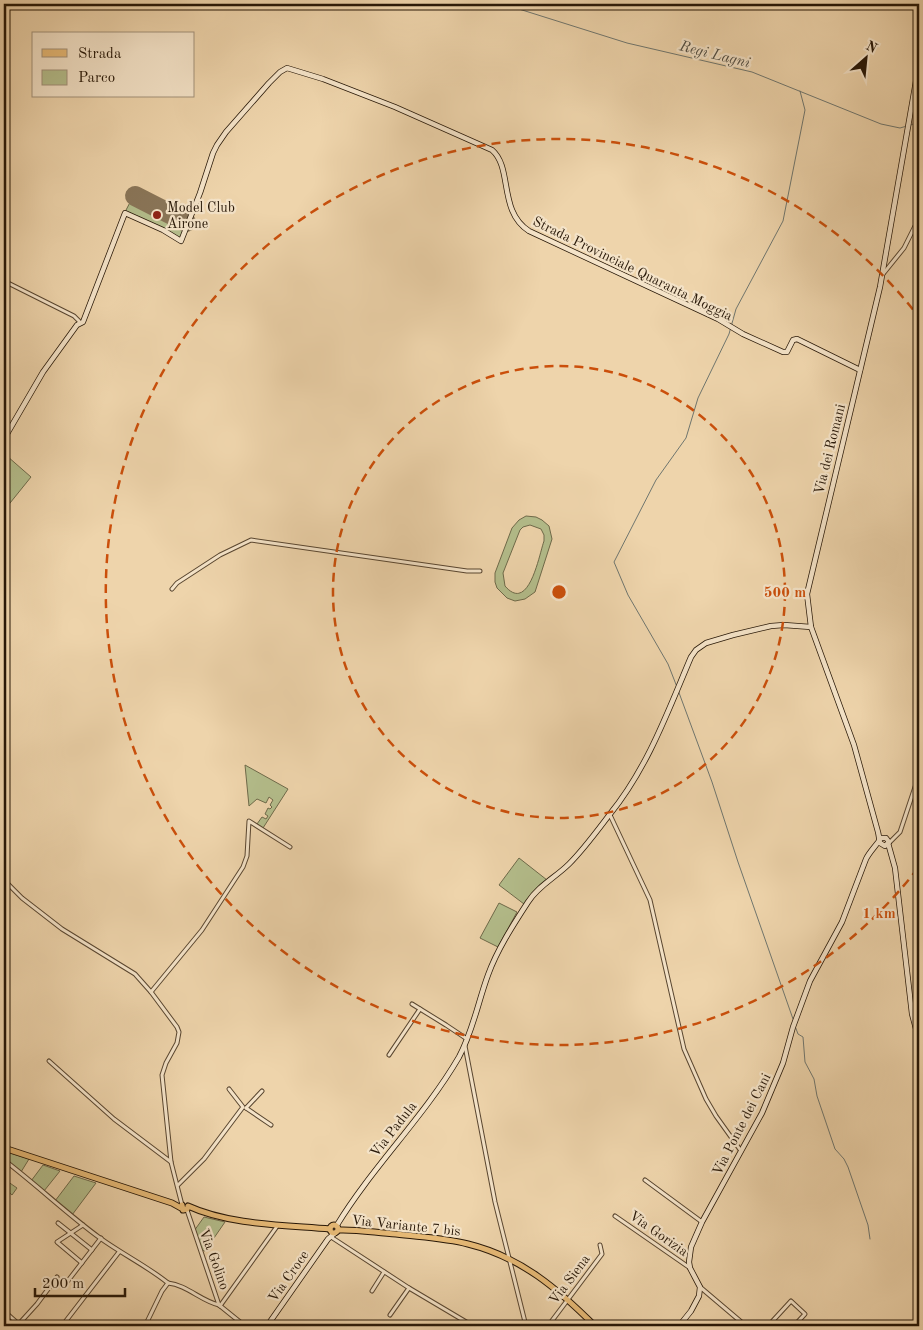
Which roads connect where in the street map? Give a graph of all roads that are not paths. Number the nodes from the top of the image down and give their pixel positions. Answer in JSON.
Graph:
{"nodes":[{"id":1,"x":919,"y":64,"type":"edge"},
{"id":2,"x":919,"y":218,"type":"edge"},
{"id":3,"x":882,"y":275,"type":"junction"},
{"id":4,"x":4,"y":281,"type":"edge"},
{"id":5,"x":79,"y":323,"type":"junction"},
{"id":6,"x":860,"y":370,"type":"junction"},
{"id":7,"x":4,"y":439,"type":"edge"},
{"id":8,"x":480,"y":571,"type":"dead end"},
{"id":9,"x":172,"y":589,"type":"dead end"},
{"id":10,"x":811,"y":627,"type":"junction"},
{"id":11,"x":919,"y":775,"type":"edge"},
{"id":12,"x":610,"y":814,"type":"junction"},
{"id":13,"x":878,"y":832,"type":"junction"},
{"id":14,"x":886,"y":838,"type":"junction"},
{"id":15,"x":893,"y":838,"type":"junction"},
{"id":16,"x":880,"y":841,"type":"junction"},
{"id":17,"x":888,"y":844,"type":"junction"},
{"id":18,"x":876,"y":845,"type":"junction"},
{"id":19,"x":883,"y":846,"type":"junction"},
{"id":20,"x":290,"y":847,"type":"dead end"},
{"id":21,"x":891,"y":852,"type":"junction"},
{"id":22,"x":4,"y":880,"type":"edge"},
{"id":23,"x":151,"y":992,"type":"junction"},
{"id":24,"x":412,"y":1004,"type":"dead end"},
{"id":25,"x":420,"y":1009,"type":"junction"},
{"id":26,"x":467,"y":1039,"type":"junction"},
{"id":27,"x":919,"y":1040,"type":"edge"},
{"id":28,"x":464,"y":1046,"type":"junction"},
{"id":29,"x":389,"y":1055,"type":"dead end"},
{"id":30,"x":48,"y":1061,"type":"dead end"},
{"id":31,"x":229,"y":1089,"type":"dead end"},
{"id":32,"x":262,"y":1091,"type":"dead end"},
{"id":33,"x":244,"y":1107,"type":"junction"},
{"id":34,"x":272,"y":1125,"type":"dead end"},
{"id":35,"x":4,"y":1148,"type":"edge"},
{"id":36,"x":741,"y":1152,"type":"junction"},
{"id":37,"x":4,"y":1160,"type":"edge"},
{"id":38,"x":171,"y":1162,"type":"junction"},
{"id":39,"x":645,"y":1180,"type":"dead end"},
{"id":40,"x":178,"y":1185,"type":"junction"},
{"id":41,"x":182,"y":1198,"type":"junction"},
{"id":42,"x":174,"y":1203,"type":"junction"},
{"id":43,"x":185,"y":1207,"type":"junction"},
{"id":44,"x":615,"y":1216,"type":"dead end"},
{"id":45,"x":702,"y":1222,"type":"junction"},
{"id":46,"x":58,"y":1223,"type":"dead end"},
{"id":47,"x":279,"y":1224,"type":"junction"},
{"id":48,"x":82,"y":1225,"type":"junction"},
{"id":49,"x":332,"y":1232,"type":"junction"},
{"id":50,"x":70,"y":1233,"type":"junction"},
{"id":51,"x":101,"y":1238,"type":"junction"},
{"id":52,"x":600,"y":1244,"type":"dead end"},
{"id":53,"x":92,"y":1250,"type":"junction"},
{"id":54,"x":119,"y":1252,"type":"junction"},
{"id":55,"x":508,"y":1258,"type":"junction"},
{"id":56,"x":82,"y":1263,"type":"junction"},
{"id":57,"x":690,"y":1268,"type":"junction"},
{"id":58,"x":384,"y":1272,"type":"junction"},
{"id":59,"x":57,"y":1277,"type":"dead end"},
{"id":60,"x":67,"y":1282,"type":"dead end"},
{"id":61,"x":168,"y":1283,"type":"junction"},
{"id":62,"x":700,"y":1287,"type":"junction"},
{"id":63,"x":409,"y":1288,"type":"junction"},
{"id":64,"x":372,"y":1291,"type":"dead end"},
{"id":65,"x":568,"y":1299,"type":"junction"},
{"id":66,"x":220,"y":1305,"type":"junction"},
{"id":67,"x":4,"y":1311,"type":"edge"},
{"id":68,"x":390,"y":1315,"type":"dead end"},
{"id":69,"x":19,"y":1325,"type":"edge"},
{"id":70,"x":62,"y":1326,"type":"edge"},
{"id":71,"x":145,"y":1326,"type":"edge"},
{"id":72,"x":245,"y":1326,"type":"edge"},
{"id":73,"x":267,"y":1326,"type":"edge"},
{"id":74,"x":473,"y":1326,"type":"edge"},
{"id":75,"x":526,"y":1326,"type":"edge"},
{"id":76,"x":548,"y":1326,"type":"edge"},
{"id":77,"x":595,"y":1326,"type":"edge"},
{"id":78,"x":678,"y":1326,"type":"edge"},
{"id":79,"x":746,"y":1326,"type":"edge"},
{"id":80,"x":768,"y":1326,"type":"edge"},
{"id":81,"x":794,"y":1326,"type":"edge"}],
"edges":[{"from":1,"to":3,"type":"street","name":"Via dei Romani"},
{"from":2,"to":3,"type":"street"},
{"from":3,"to":6,"type":"street","name":"Via dei Romani"},
{"from":4,"to":5,"type":"street"},
{"from":5,"to":6,"type":"street","name":"Strada Provinciale Quaranta Moggia"},
{"from":5,"to":7,"type":"street","name":"Strada Provinciale Quaranta Moggia"},
{"from":6,"to":10,"type":"street","name":"Via dei Romani"},
{"from":8,"to":9,"type":"street"},
{"from":10,"to":12,"type":"street","name":"Via Padula"},
{"from":10,"to":13,"type":"street","name":"Via dei Romani"},
{"from":11,"to":15,"type":"street"},
{"from":12,"to":26,"type":"street","name":"Via Padula"},
{"from":12,"to":36,"type":"street"},
{"from":13,"to":14,"type":"street"},
{"from":13,"to":16,"type":"street","name":"Via dei Romani"},
{"from":14,"to":15,"type":"street"},
{"from":14,"to":16,"type":"street","name":"Via Ponte dei Cani"},
{"from":14,"to":17,"type":"street"},
{"from":15,"to":17,"type":"street"},
{"from":16,"to":18,"type":"street","name":"Via Ponte dei Cani"},
{"from":16,"to":19,"type":"street","name":"Via dei Romani"},
{"from":17,"to":19,"type":"street"},
{"from":17,"to":21,"type":"street"},
{"from":18,"to":19,"type":"street"},
{"from":18,"to":36,"type":"street","name":"Via Ponte dei Cani"},
{"from":19,"to":21,"type":"street"},
{"from":20,"to":23,"type":"street"},
{"from":21,"to":27,"type":"street"},
{"from":22,"to":23,"type":"street"},
{"from":23,"to":38,"type":"street","name":"Via Golino"},
{"from":24,"to":25,"type":"street"},
{"from":25,"to":26,"type":"street"},
{"from":25,"to":29,"type":"street"},
{"from":26,"to":28,"type":"street","name":"Via Padula"},
{"from":28,"to":49,"type":"street","name":"Via Padula"},
{"from":28,"to":55,"type":"street"},
{"from":30,"to":38,"type":"street"},
{"from":31,"to":33,"type":"street"},
{"from":32,"to":33,"type":"street"},
{"from":33,"to":34,"type":"street"},
{"from":33,"to":40,"type":"street"},
{"from":35,"to":42,"type":"main road","name":"Via Variante 7 bis"},
{"from":36,"to":45,"type":"street","name":"Via Ponte dei Cani"},
{"from":37,"to":48,"type":"street"},
{"from":38,"to":40,"type":"street","name":"Via Golino"},
{"from":39,"to":45,"type":"street"},
{"from":40,"to":41,"type":"street","name":"Via Golino"},
{"from":41,"to":42,"type":"street"},
{"from":41,"to":43,"type":"street","name":"Via Golino"},
{"from":42,"to":43,"type":"main road","name":"Via Variante 7 bis"},
{"from":43,"to":47,"type":"main road","name":"Via Variante 7 bis"},
{"from":43,"to":66,"type":"street","name":"Via Golino"},
{"from":44,"to":57,"type":"street","name":"Via Gorizia"},
{"from":45,"to":57,"type":"street","name":"Via Ponte dei Cani"},
{"from":46,"to":50,"type":"street"},
{"from":47,"to":49,"type":"main road","name":"Via Variante 7 bis"},
{"from":47,"to":66,"type":"street"},
{"from":48,"to":50,"type":"street"},
{"from":48,"to":51,"type":"street"},
{"from":49,"to":55,"type":"main road","name":"Via Variante 7 bis"},
{"from":49,"to":58,"type":"street"},
{"from":49,"to":73,"type":"street","name":"Via Croce"},
{"from":50,"to":53,"type":"street"},
{"from":50,"to":56,"type":"street"},
{"from":51,"to":53,"type":"street"},
{"from":51,"to":54,"type":"street"},
{"from":52,"to":65,"type":"street","name":"Via Siena"},
{"from":53,"to":56,"type":"street"},
{"from":54,"to":61,"type":"street"},
{"from":54,"to":70,"type":"street"},
{"from":55,"to":65,"type":"main road","name":"Via Variante 7 bis"},
{"from":55,"to":75,"type":"street"},
{"from":56,"to":60,"type":"street"},
{"from":57,"to":62,"type":"street"},
{"from":58,"to":63,"type":"street"},
{"from":58,"to":64,"type":"street"},
{"from":59,"to":69,"type":"street"},
{"from":61,"to":66,"type":"street"},
{"from":61,"to":71,"type":"street"},
{"from":62,"to":78,"type":"street"},
{"from":62,"to":79,"type":"street"},
{"from":63,"to":68,"type":"street"},
{"from":63,"to":74,"type":"street"},
{"from":65,"to":76,"type":"street","name":"Via Siena"},
{"from":65,"to":77,"type":"main road","name":"Via Variante 7 bis"},
{"from":66,"to":72,"type":"street","name":"Via Golino"},
{"from":67,"to":69,"type":"street"},
{"from":80,"to":81,"type":"street"}]}
